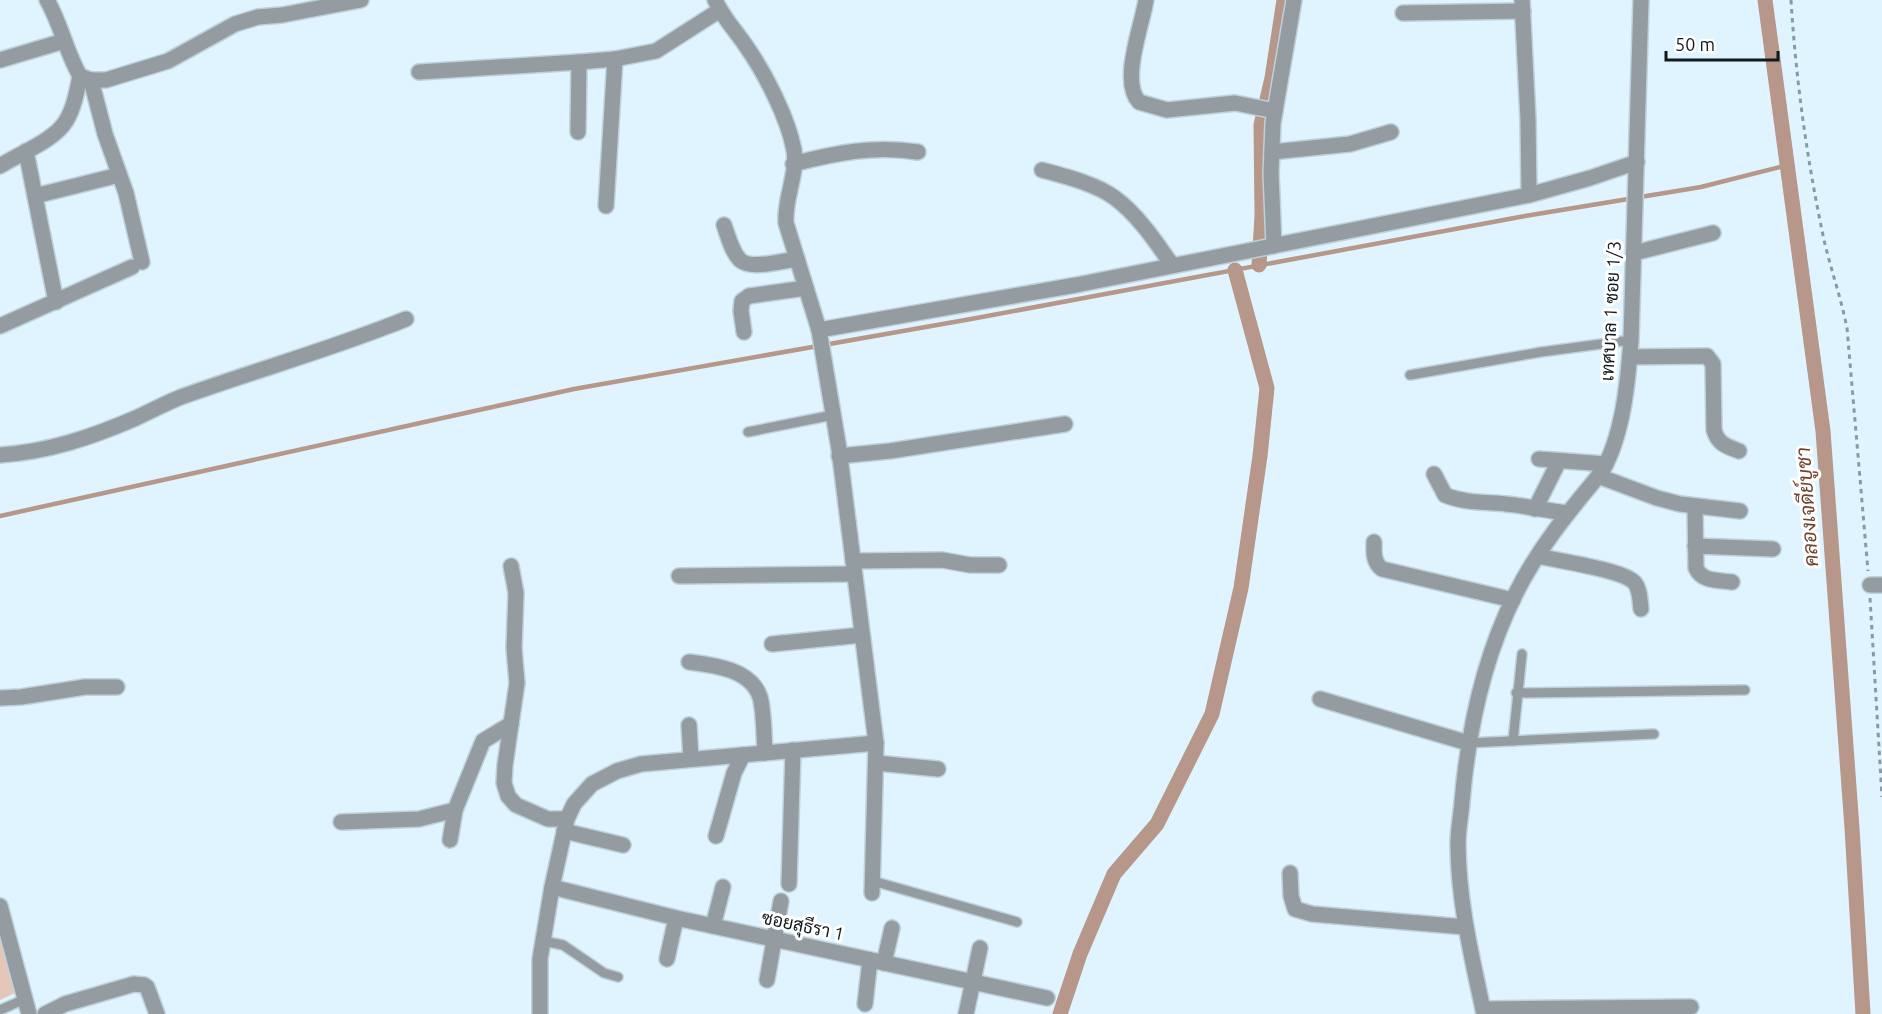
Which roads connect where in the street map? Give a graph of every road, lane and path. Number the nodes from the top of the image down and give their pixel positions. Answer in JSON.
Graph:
{"nodes":[{"id":1,"x":47,"y":0,"type":"edge"},
{"id":2,"x":361,"y":0,"type":"edge"},
{"id":3,"x":1146,"y":0,"type":"edge"},
{"id":4,"x":1294,"y":0,"type":"edge"},
{"id":5,"x":1641,"y":0,"type":"edge"},
{"id":6,"x":1791,"y":0,"type":"edge"},
{"id":7,"x":718,"y":3,"type":"edge"},
{"id":8,"x":1523,"y":5,"type":"edge"},
{"id":9,"x":1403,"y":13,"type":"dead end"},
{"id":10,"x":64,"y":41,"type":"junction"},
{"id":11,"x":615,"y":59,"type":"junction"},
{"id":12,"x":0,"y":60,"type":"edge"},
{"id":13,"x":579,"y":62,"type":"junction"},
{"id":14,"x":419,"y":72,"type":"dead end"},
{"id":15,"x":85,"y":78,"type":"junction"},
{"id":16,"x":1268,"y":110,"type":"junction"},
{"id":17,"x":578,"y":132,"type":"dead end"},
{"id":18,"x":1390,"y":132,"type":"dead end"},
{"id":19,"x":26,"y":151,"type":"junction"},
{"id":20,"x":918,"y":152,"type":"dead end"},
{"id":21,"x":1272,"y":152,"type":"junction"},
{"id":22,"x":793,"y":164,"type":"junction"},
{"id":23,"x":0,"y":166,"type":"edge"},
{"id":24,"x":1637,"y":169,"type":"junction"},
{"id":25,"x":1042,"y":170,"type":"dead end"},
{"id":26,"x":111,"y":177,"type":"dead end"},
{"id":27,"x":1529,"y":195,"type":"junction"},
{"id":28,"x":35,"y":196,"type":"junction"},
{"id":29,"x":606,"y":206,"type":"dead end"},
{"id":30,"x":724,"y":225,"type":"dead end"},
{"id":31,"x":1713,"y":233,"type":"dead end"},
{"id":32,"x":1265,"y":248,"type":"junction"},
{"id":33,"x":1634,"y":253,"type":"junction"},
{"id":34,"x":797,"y":259,"type":"junction"},
{"id":35,"x":1172,"y":265,"type":"junction"},
{"id":36,"x":806,"y":288,"type":"junction"},
{"id":37,"x":56,"y":302,"type":"junction"},
{"id":38,"x":406,"y":319,"type":"dead end"},
{"id":39,"x":0,"y":326,"type":"edge"},
{"id":40,"x":744,"y":332,"type":"dead end"},
{"id":41,"x":819,"y":332,"type":"junction"},
{"id":42,"x":1631,"y":340,"type":"junction"},
{"id":43,"x":1630,"y":357,"type":"junction"},
{"id":44,"x":1410,"y":375,"type":"dead end"},
{"id":45,"x":833,"y":415,"type":"junction"},
{"id":46,"x":1065,"y":424,"type":"dead end"},
{"id":47,"x":748,"y":432,"type":"dead end"},
{"id":48,"x":1739,"y":451,"type":"dead end"},
{"id":49,"x":0,"y":455,"type":"edge"},
{"id":50,"x":839,"y":456,"type":"junction"},
{"id":51,"x":1539,"y":459,"type":"dead end"},
{"id":52,"x":1559,"y":461,"type":"junction"},
{"id":53,"x":1602,"y":470,"type":"junction"},
{"id":54,"x":1434,"y":474,"type":"dead end"},
{"id":55,"x":1695,"y":507,"type":"junction"},
{"id":56,"x":1534,"y":509,"type":"junction"},
{"id":57,"x":1740,"y":511,"type":"dead end"},
{"id":58,"x":1568,"y":513,"type":"junction"},
{"id":59,"x":1374,"y":542,"type":"dead end"},
{"id":60,"x":1695,"y":546,"type":"junction"},
{"id":61,"x":1773,"y":549,"type":"dead end"},
{"id":62,"x":1538,"y":556,"type":"junction"},
{"id":63,"x":999,"y":565,"type":"dead end"},
{"id":64,"x":512,"y":566,"type":"dead end"},
{"id":65,"x":853,"y":567,"type":"junction"},
{"id":66,"x":680,"y":576,"type":"dead end"},
{"id":67,"x":1732,"y":582,"type":"dead end"},
{"id":68,"x":1876,"y":585,"type":"edge"},
{"id":69,"x":1513,"y":600,"type":"junction"},
{"id":70,"x":1641,"y":609,"type":"dead end"},
{"id":71,"x":862,"y":635,"type":"junction"},
{"id":72,"x":772,"y":644,"type":"dead end"},
{"id":73,"x":1522,"y":654,"type":"dead end"},
{"id":74,"x":688,"y":662,"type":"dead end"},
{"id":75,"x":117,"y":687,"type":"dead end"},
{"id":76,"x":1745,"y":690,"type":"dead end"},
{"id":77,"x":1516,"y":693,"type":"junction"},
{"id":78,"x":0,"y":698,"type":"edge"},
{"id":79,"x":1320,"y":699,"type":"dead end"},
{"id":80,"x":511,"y":724,"type":"junction"},
{"id":81,"x":689,"y":725,"type":"dead end"},
{"id":82,"x":1654,"y":735,"type":"dead end"},
{"id":83,"x":1513,"y":741,"type":"junction"},
{"id":84,"x":876,"y":743,"type":"junction"},
{"id":85,"x":1468,"y":743,"type":"junction"},
{"id":86,"x":793,"y":750,"type":"junction"},
{"id":87,"x":765,"y":753,"type":"junction"},
{"id":88,"x":743,"y":755,"type":"junction"},
{"id":89,"x":691,"y":759,"type":"junction"},
{"id":90,"x":876,"y":763,"type":"junction"},
{"id":91,"x":938,"y":770,"type":"dead end"},
{"id":92,"x":1882,"y":797,"type":"edge"},
{"id":93,"x":455,"y":810,"type":"junction"},
{"id":94,"x":341,"y":822,"type":"dead end"},
{"id":95,"x":565,"y":825,"type":"junction"},
{"id":96,"x":716,"y":836,"type":"dead end"},
{"id":97,"x":450,"y":840,"type":"dead end"},
{"id":98,"x":623,"y":845,"type":"dead end"},
{"id":99,"x":1290,"y":873,"type":"dead end"},
{"id":100,"x":789,"y":884,"type":"dead end"},
{"id":101,"x":552,"y":887,"type":"junction"},
{"id":102,"x":723,"y":887,"type":"dead end"},
{"id":103,"x":872,"y":887,"type":"joint"},
{"id":104,"x":781,"y":902,"type":"dead end"},
{"id":105,"x":0,"y":906,"type":"edge"},
{"id":106,"x":676,"y":918,"type":"junction"},
{"id":107,"x":1017,"y":922,"type":"dead end"},
{"id":108,"x":713,"y":926,"type":"junction"},
{"id":109,"x":892,"y":927,"type":"dead end"},
{"id":110,"x":1466,"y":927,"type":"junction"},
{"id":111,"x":774,"y":939,"type":"junction"},
{"id":112,"x":543,"y":941,"type":"junction"},
{"id":113,"x":980,"y":948,"type":"dead end"},
{"id":114,"x":667,"y":959,"type":"dead end"},
{"id":115,"x":877,"y":962,"type":"junction"},
{"id":116,"x":618,"y":977,"type":"dead end"},
{"id":117,"x":767,"y":980,"type":"dead end"},
{"id":118,"x":973,"y":982,"type":"junction"},
{"id":119,"x":1047,"y":998,"type":"dead end"},
{"id":120,"x":865,"y":1004,"type":"dead end"},
{"id":121,"x":27,"y":1007,"type":"edge"},
{"id":122,"x":1691,"y":1007,"type":"dead end"},
{"id":123,"x":66,"y":1009,"type":"edge"},
{"id":124,"x":0,"y":1010,"type":"edge"},
{"id":125,"x":1484,"y":1012,"type":"edge"},
{"id":126,"x":45,"y":1014,"type":"edge"},
{"id":127,"x":157,"y":1014,"type":"edge"},
{"id":128,"x":540,"y":1014,"type":"edge"},
{"id":129,"x":966,"y":1014,"type":"edge"}],
"edges":[{"from":1,"to":10,"type":"street"},
{"from":2,"to":15,"type":"street"},
{"from":3,"to":16,"type":"street"},
{"from":4,"to":16,"type":"street"},
{"from":5,"to":24,"type":"street","name":"เทศบาล 1 ซอย 1/3"},
{"from":6,"to":68,"type":"path"},
{"from":7,"to":11,"type":"street"},
{"from":7,"to":22,"type":"street"},
{"from":8,"to":9,"type":"street"},
{"from":8,"to":27,"type":"street"},
{"from":10,"to":12,"type":"street"},
{"from":10,"to":15,"type":"street"},
{"from":11,"to":13,"type":"street"},
{"from":11,"to":29,"type":"street"},
{"from":13,"to":14,"type":"street"},
{"from":13,"to":17,"type":"street"},
{"from":15,"to":19,"type":"street"},
{"from":15,"to":37,"type":"street"},
{"from":16,"to":21,"type":"street"},
{"from":18,"to":21,"type":"street"},
{"from":19,"to":23,"type":"street"},
{"from":19,"to":28,"type":"street"},
{"from":20,"to":22,"type":"street"},
{"from":21,"to":32,"type":"street"},
{"from":22,"to":34,"type":"street"},
{"from":24,"to":27,"type":"street"},
{"from":24,"to":33,"type":"street","name":"เทศบาล 1 ซอย 1/3"},
{"from":25,"to":35,"type":"street"},
{"from":26,"to":28,"type":"street"},
{"from":27,"to":32,"type":"street"},
{"from":28,"to":37,"type":"street"},
{"from":30,"to":34,"type":"street"},
{"from":31,"to":33,"type":"street"},
{"from":32,"to":35,"type":"street"},
{"from":33,"to":42,"type":"street","name":"เทศบาล 1 ซอย 1/3"},
{"from":34,"to":36,"type":"street"},
{"from":35,"to":41,"type":"street"},
{"from":36,"to":40,"type":"street"},
{"from":36,"to":41,"type":"street"},
{"from":37,"to":39,"type":"street"},
{"from":38,"to":49,"type":"street"},
{"from":41,"to":45,"type":"street"},
{"from":42,"to":43,"type":"street","name":"เทศบาล 1 ซอย 1/3"},
{"from":42,"to":44,"type":"lane"},
{"from":43,"to":48,"type":"street"},
{"from":43,"to":53,"type":"street","name":"เทศบาล 1 ซอย 1/3"},
{"from":45,"to":47,"type":"lane"},
{"from":45,"to":50,"type":"street"},
{"from":46,"to":50,"type":"street"},
{"from":50,"to":65,"type":"street"},
{"from":51,"to":52,"type":"street"},
{"from":52,"to":53,"type":"street"},
{"from":52,"to":56,"type":"street"},
{"from":53,"to":55,"type":"street"},
{"from":53,"to":58,"type":"street","name":"เทศบาล 1 ซอย 1/3"},
{"from":54,"to":56,"type":"street"},
{"from":55,"to":57,"type":"street"},
{"from":55,"to":60,"type":"street"},
{"from":56,"to":58,"type":"street"},
{"from":58,"to":62,"type":"street","name":"เทศบาล 1 ซอย 1/3"},
{"from":59,"to":69,"type":"street"},
{"from":60,"to":61,"type":"street"},
{"from":60,"to":67,"type":"street"},
{"from":62,"to":69,"type":"street","name":"เทศบาล 1 ซอย 1/3"},
{"from":62,"to":70,"type":"street"},
{"from":63,"to":65,"type":"street"},
{"from":64,"to":80,"type":"street"},
{"from":65,"to":66,"type":"street"},
{"from":65,"to":71,"type":"street"},
{"from":68,"to":92,"type":"path"},
{"from":69,"to":85,"type":"street","name":"เทศบาล 1 ซอย 1/3"},
{"from":71,"to":72,"type":"street"},
{"from":71,"to":84,"type":"street"},
{"from":73,"to":77,"type":"lane"},
{"from":74,"to":87,"type":"street"},
{"from":75,"to":78,"type":"street"},
{"from":76,"to":77,"type":"lane"},
{"from":77,"to":83,"type":"lane"},
{"from":79,"to":85,"type":"street"},
{"from":80,"to":93,"type":"street"},
{"from":80,"to":95,"type":"street"},
{"from":81,"to":89,"type":"street"},
{"from":82,"to":83,"type":"lane"},
{"from":83,"to":85,"type":"lane"},
{"from":84,"to":86,"type":"street"},
{"from":84,"to":90,"type":"street"},
{"from":85,"to":110,"type":"street","name":"เทศบาล 1 ซอย 1/3"},
{"from":86,"to":87,"type":"street"},
{"from":86,"to":100,"type":"street"},
{"from":87,"to":88,"type":"street"},
{"from":88,"to":89,"type":"street"},
{"from":88,"to":96,"type":"street"},
{"from":89,"to":95,"type":"street"},
{"from":90,"to":91,"type":"street"},
{"from":90,"to":103,"type":"street"},
{"from":93,"to":94,"type":"street"},
{"from":93,"to":97,"type":"street"},
{"from":95,"to":98,"type":"street"},
{"from":95,"to":101,"type":"street"},
{"from":99,"to":110,"type":"street"},
{"from":101,"to":106,"type":"street","name":"ซอยสุธีรา 1"},
{"from":101,"to":112,"type":"street"},
{"from":102,"to":108,"type":"street"},
{"from":103,"to":107,"type":"lane"},
{"from":104,"to":111,"type":"street"},
{"from":105,"to":121,"type":"street"},
{"from":106,"to":108,"type":"street","name":"ซอยสุธีรา 1"},
{"from":106,"to":114,"type":"street"},
{"from":108,"to":111,"type":"street","name":"ซอยสุธีรา 1"},
{"from":109,"to":115,"type":"street"},
{"from":110,"to":125,"type":"street","name":"เทศบาล 1 ซอย 1/3"},
{"from":111,"to":115,"type":"street","name":"ซอยสุธีรา 1"},
{"from":111,"to":117,"type":"street"},
{"from":112,"to":116,"type":"lane"},
{"from":112,"to":128,"type":"street"},
{"from":113,"to":118,"type":"street"},
{"from":115,"to":118,"type":"street","name":"ซอยสุธีรา 1"},
{"from":115,"to":120,"type":"street"},
{"from":118,"to":119,"type":"street","name":"ซอยสุธีรา 1"},
{"from":118,"to":129,"type":"street"},
{"from":121,"to":124,"type":"lane"},
{"from":122,"to":125,"type":"street"},
{"from":123,"to":126,"type":"street"},
{"from":123,"to":127,"type":"street"}]}
